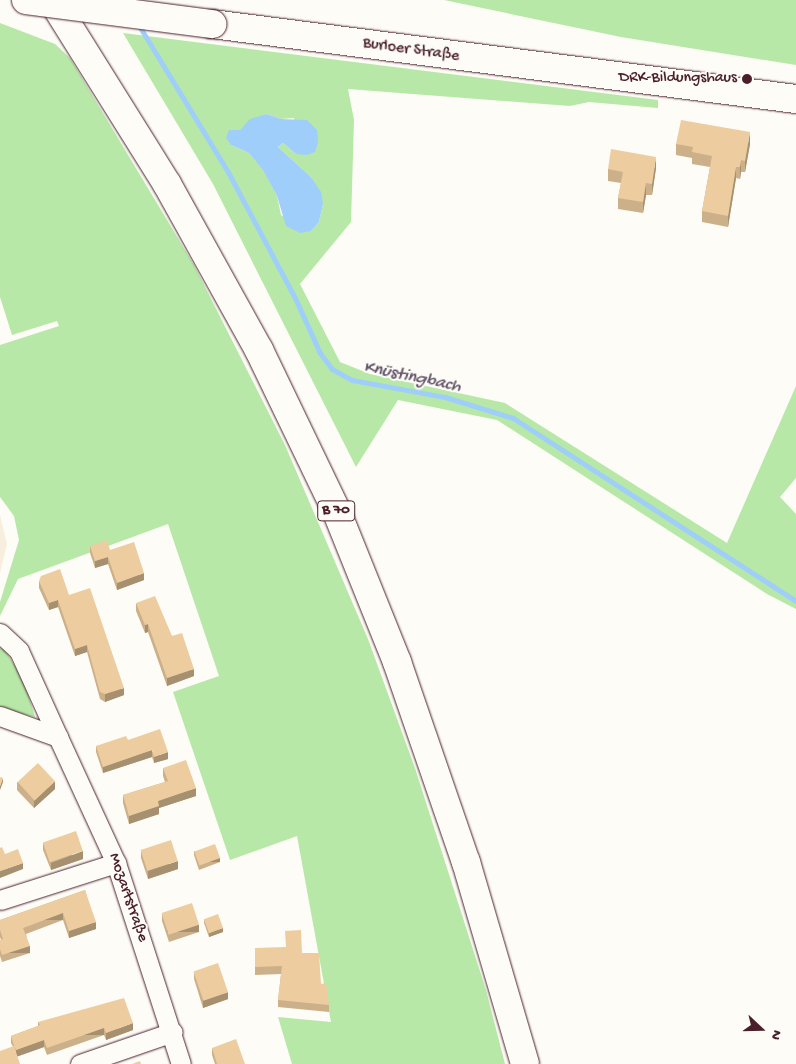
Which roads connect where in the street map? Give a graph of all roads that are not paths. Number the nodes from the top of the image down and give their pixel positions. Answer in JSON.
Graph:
{"nodes":[{"id":1,"x":26,"y":0,"type":"edge"},
{"id":2,"x":52,"y":0,"type":"edge"},
{"id":3,"x":796,"y":98,"type":"edge"},
{"id":4,"x":0,"y":633,"type":"edge"},
{"id":5,"x":0,"y":716,"type":"edge"},
{"id":6,"x":58,"y":737,"type":"junction"},
{"id":7,"x":116,"y":863,"type":"junction"},
{"id":8,"x":0,"y":900,"type":"edge"},
{"id":9,"x":172,"y":1032,"type":"junction"},
{"id":10,"x":80,"y":1064,"type":"edge"},
{"id":11,"x":181,"y":1064,"type":"edge"},
{"id":12,"x":525,"y":1064,"type":"edge"}],
"edges":[{"from":1,"to":3,"type":"main road","name":"Burloer Straße","bridge":true},
{"from":2,"to":12,"type":"main road","number":"B 70"},
{"from":4,"to":6,"type":"street","name":"Mozartstraße"},
{"from":5,"to":6,"type":"street"},
{"from":6,"to":7,"type":"street","name":"Mozartstraße"},
{"from":7,"to":8,"type":"street"},
{"from":7,"to":9,"type":"street","name":"Mozartstraße"},
{"from":9,"to":10,"type":"street"},
{"from":9,"to":11,"type":"street","name":"Mozartstraße"}]}
